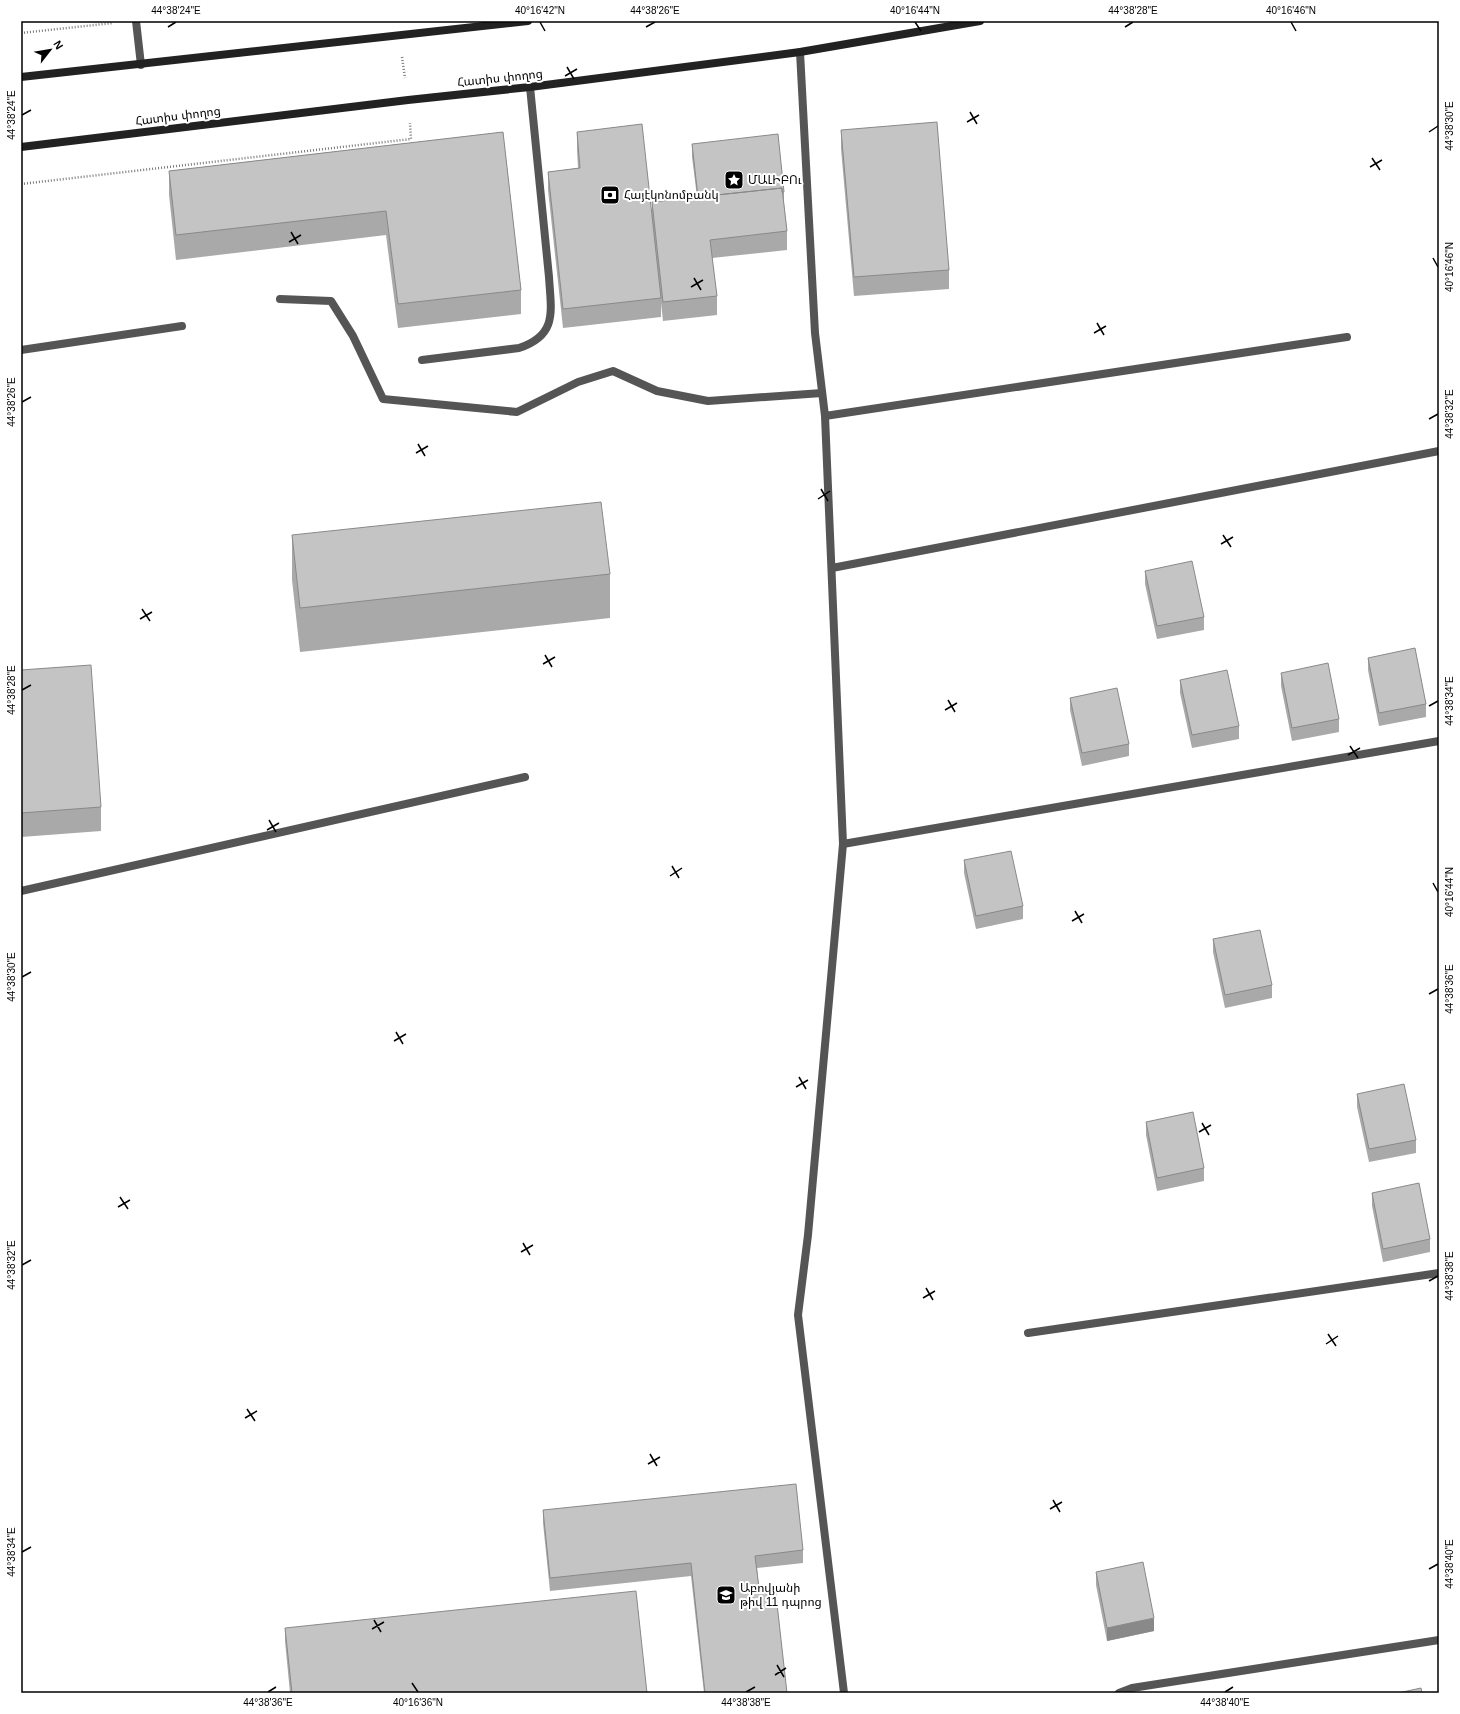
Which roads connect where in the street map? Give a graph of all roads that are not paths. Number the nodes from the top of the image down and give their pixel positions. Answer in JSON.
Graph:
{"nodes":[{"id":1,"x":136,"y":21,"type":"edge"},
{"id":2,"x":528,"y":21,"type":"edge"},
{"id":3,"x":980,"y":21,"type":"edge"},
{"id":4,"x":800,"y":52,"type":"junction"},
{"id":5,"x":141,"y":65,"type":"junction"},
{"id":6,"x":21,"y":78,"type":"edge"},
{"id":7,"x":530,"y":87,"type":"junction"},
{"id":8,"x":21,"y":147,"type":"edge"},
{"id":9,"x":280,"y":299,"type":"dead end"},
{"id":10,"x":182,"y":326,"type":"dead end"},
{"id":11,"x":1348,"y":337,"type":"dead end"},
{"id":12,"x":21,"y":350,"type":"edge"},
{"id":13,"x":422,"y":360,"type":"dead end"},
{"id":14,"x":822,"y":393,"type":"junction"},
{"id":15,"x":825,"y":416,"type":"junction"},
{"id":16,"x":1439,"y":451,"type":"edge"},
{"id":17,"x":832,"y":568,"type":"junction"},
{"id":18,"x":1439,"y":741,"type":"edge"},
{"id":19,"x":525,"y":777,"type":"dead end"},
{"id":20,"x":843,"y":844,"type":"junction"},
{"id":21,"x":21,"y":891,"type":"edge"},
{"id":22,"x":1439,"y":1272,"type":"edge"},
{"id":23,"x":1028,"y":1333,"type":"dead end"},
{"id":24,"x":1439,"y":1640,"type":"edge"},
{"id":25,"x":844,"y":1693,"type":"edge"},
{"id":26,"x":1119,"y":1693,"type":"edge"}],
"edges":[{"from":1,"to":5,"type":"street"},
{"from":2,"to":5,"type":"main road"},
{"from":3,"to":4,"type":"main road","name":"Հատիս փողոց"},
{"from":4,"to":7,"type":"main road","name":"Հատիս փողոց"},
{"from":4,"to":14,"type":"street"},
{"from":5,"to":6,"type":"main road"},
{"from":7,"to":8,"type":"main road","name":"Հատիս փողոց"},
{"from":7,"to":13,"type":"street"},
{"from":9,"to":14,"type":"street"},
{"from":10,"to":12,"type":"street"},
{"from":11,"to":15,"type":"street"},
{"from":14,"to":15,"type":"street"},
{"from":15,"to":17,"type":"street"},
{"from":16,"to":17,"type":"street"},
{"from":17,"to":20,"type":"street"},
{"from":18,"to":20,"type":"street"},
{"from":19,"to":21,"type":"street"},
{"from":20,"to":25,"type":"street"},
{"from":22,"to":23,"type":"street"},
{"from":24,"to":26,"type":"street"}]}
